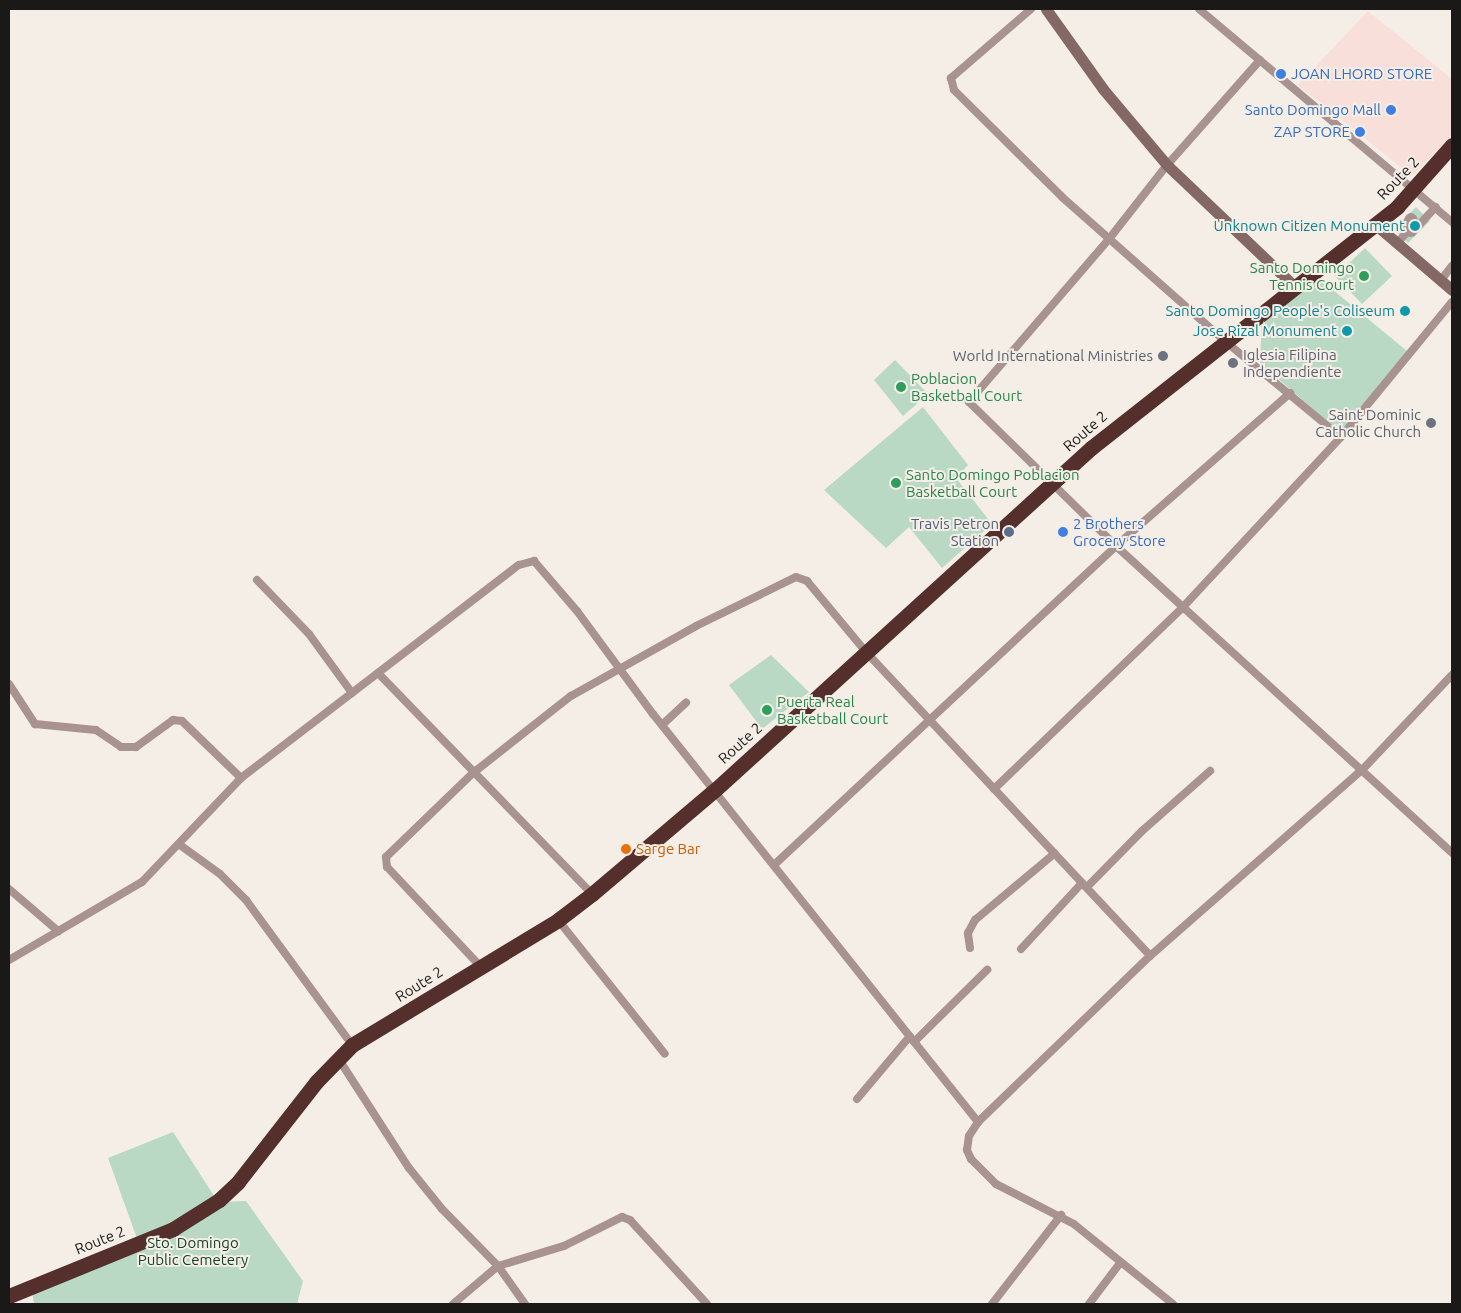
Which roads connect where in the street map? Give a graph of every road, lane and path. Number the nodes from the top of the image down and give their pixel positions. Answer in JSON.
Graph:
{"nodes":[{"id":1,"x":1031,"y":9,"type":"edge"},
{"id":2,"x":1046,"y":9,"type":"edge"},
{"id":3,"x":1199,"y":9,"type":"edge"},
{"id":4,"x":1260,"y":60,"type":"junction"},
{"id":5,"x":1452,"y":145,"type":"edge"},
{"id":6,"x":1167,"y":165,"type":"junction"},
{"id":7,"x":1414,"y":189,"type":"junction"},
{"id":8,"x":1435,"y":206,"type":"junction"},
{"id":9,"x":1411,"y":222,"type":"junction"},
{"id":10,"x":1452,"y":222,"type":"edge"},
{"id":11,"x":1376,"y":224,"type":"junction"},
{"id":12,"x":1109,"y":239,"type":"junction"},
{"id":13,"x":1397,"y":245,"type":"junction"},
{"id":14,"x":1452,"y":266,"type":"edge"},
{"id":15,"x":1441,"y":280,"type":"junction"},
{"id":16,"x":1295,"y":287,"type":"junction"},
{"id":17,"x":1452,"y":290,"type":"edge"},
{"id":18,"x":1452,"y":302,"type":"edge"},
{"id":19,"x":1226,"y":342,"type":"junction"},
{"id":20,"x":1290,"y":394,"type":"junction"},
{"id":21,"x":1341,"y":437,"type":"junction"},
{"id":22,"x":1053,"y":483,"type":"junction"},
{"id":23,"x":1116,"y":546,"type":"junction"},
{"id":24,"x":256,"y":580,"type":"dead end"},
{"id":25,"x":1183,"y":607,"type":"junction"},
{"id":26,"x":866,"y":652,"type":"junction"},
{"id":27,"x":618,"y":668,"type":"junction"},
{"id":28,"x":378,"y":673,"type":"junction"},
{"id":29,"x":1452,"y":675,"type":"edge"},
{"id":30,"x":9,"y":684,"type":"edge"},
{"id":31,"x":352,"y":694,"type":"junction"},
{"id":32,"x":686,"y":703,"type":"dead end"},
{"id":33,"x":931,"y":721,"type":"junction"},
{"id":34,"x":662,"y":725,"type":"junction"},
{"id":35,"x":1363,"y":769,"type":"junction"},
{"id":36,"x":1210,"y":771,"type":"dead end"},
{"id":37,"x":473,"y":773,"type":"junction"},
{"id":38,"x":241,"y":778,"type":"junction"},
{"id":39,"x":716,"y":789,"type":"junction"},
{"id":40,"x":994,"y":790,"type":"junction"},
{"id":41,"x":180,"y":844,"type":"junction"},
{"id":42,"x":1055,"y":853,"type":"junction"},
{"id":43,"x":1452,"y":853,"type":"edge"},
{"id":44,"x":774,"y":865,"type":"junction"},
{"id":45,"x":1085,"y":885,"type":"junction"},
{"id":46,"x":9,"y":889,"type":"edge"},
{"id":47,"x":592,"y":894,"type":"junction"},
{"id":48,"x":558,"y":920,"type":"junction"},
{"id":49,"x":58,"y":931,"type":"junction"},
{"id":50,"x":970,"y":948,"type":"dead end"},
{"id":51,"x":1021,"y":949,"type":"dead end"},
{"id":52,"x":1150,"y":956,"type":"junction"},
{"id":53,"x":9,"y":960,"type":"edge"},
{"id":54,"x":481,"y":967,"type":"junction"},
{"id":55,"x":987,"y":970,"type":"dead end"},
{"id":56,"x":912,"y":1039,"type":"junction"},
{"id":57,"x":352,"y":1045,"type":"junction"},
{"id":58,"x":665,"y":1054,"type":"dead end"},
{"id":59,"x":338,"y":1058,"type":"junction"},
{"id":60,"x":857,"y":1099,"type":"dead end"},
{"id":61,"x":978,"y":1122,"type":"junction"},
{"id":62,"x":1061,"y":1215,"type":"junction"},
{"id":63,"x":1120,"y":1263,"type":"junction"},
{"id":64,"x":498,"y":1266,"type":"junction"},
{"id":65,"x":9,"y":1296,"type":"edge"},
{"id":66,"x":453,"y":1304,"type":"edge"},
{"id":67,"x":526,"y":1304,"type":"edge"},
{"id":68,"x":707,"y":1304,"type":"edge"},
{"id":69,"x":992,"y":1304,"type":"edge"},
{"id":70,"x":1089,"y":1304,"type":"edge"},
{"id":71,"x":1173,"y":1304,"type":"edge"}],
"edges":[{"from":1,"to":12,"type":"street"},
{"from":2,"to":6,"type":"street"},
{"from":3,"to":4,"type":"street"},
{"from":4,"to":6,"type":"street"},
{"from":4,"to":7,"type":"street"},
{"from":5,"to":7,"type":"highway","name":"Route 2"},
{"from":6,"to":12,"type":"street"},
{"from":6,"to":16,"type":"street"},
{"from":7,"to":8,"type":"street"},
{"from":7,"to":9,"type":"highway","name":"Route 2"},
{"from":8,"to":9,"type":"street"},
{"from":8,"to":10,"type":"street"},
{"from":9,"to":11,"type":"highway","name":"Route 2"},
{"from":9,"to":13,"type":"street"},
{"from":11,"to":13,"type":"street"},
{"from":11,"to":16,"type":"highway","name":"Route 2"},
{"from":12,"to":19,"type":"street"},
{"from":12,"to":22,"type":"street"},
{"from":13,"to":15,"type":"street"},
{"from":14,"to":15,"type":"street"},
{"from":15,"to":17,"type":"street"},
{"from":16,"to":19,"type":"highway","name":"Route 2"},
{"from":18,"to":21,"type":"street"},
{"from":19,"to":20,"type":"street"},
{"from":19,"to":22,"type":"highway","name":"Route 2"},
{"from":20,"to":21,"type":"street"},
{"from":20,"to":23,"type":"street"},
{"from":21,"to":25,"type":"street"},
{"from":22,"to":23,"type":"street"},
{"from":22,"to":26,"type":"highway","name":"Route 2"},
{"from":23,"to":25,"type":"street"},
{"from":23,"to":33,"type":"street"},
{"from":24,"to":31,"type":"street"},
{"from":25,"to":35,"type":"street"},
{"from":25,"to":40,"type":"street"},
{"from":26,"to":27,"type":"street"},
{"from":26,"to":33,"type":"street"},
{"from":26,"to":39,"type":"highway","name":"Route 2"},
{"from":27,"to":28,"type":"street"},
{"from":27,"to":34,"type":"street"},
{"from":27,"to":37,"type":"street"},
{"from":28,"to":31,"type":"street"},
{"from":28,"to":37,"type":"street"},
{"from":29,"to":35,"type":"street"},
{"from":30,"to":38,"type":"street"},
{"from":31,"to":38,"type":"street"},
{"from":32,"to":34,"type":"street"},
{"from":33,"to":40,"type":"street"},
{"from":33,"to":44,"type":"street"},
{"from":34,"to":39,"type":"street"},
{"from":35,"to":43,"type":"street"},
{"from":35,"to":52,"type":"street"},
{"from":36,"to":45,"type":"street"},
{"from":37,"to":47,"type":"street"},
{"from":37,"to":54,"type":"street"},
{"from":38,"to":41,"type":"street"},
{"from":39,"to":44,"type":"street"},
{"from":39,"to":47,"type":"highway","name":"Route 2"},
{"from":40,"to":42,"type":"street"},
{"from":41,"to":49,"type":"street"},
{"from":41,"to":57,"type":"street"},
{"from":42,"to":45,"type":"street"},
{"from":42,"to":50,"type":"street"},
{"from":44,"to":56,"type":"street"},
{"from":45,"to":51,"type":"street"},
{"from":45,"to":52,"type":"street"},
{"from":46,"to":49,"type":"street"},
{"from":47,"to":48,"type":"highway","name":"Route 2"},
{"from":48,"to":54,"type":"highway","name":"Route 2"},
{"from":48,"to":58,"type":"street"},
{"from":49,"to":53,"type":"street"},
{"from":52,"to":61,"type":"street"},
{"from":54,"to":57,"type":"highway","name":"Route 2"},
{"from":55,"to":56,"type":"street"},
{"from":56,"to":60,"type":"street"},
{"from":56,"to":61,"type":"street"},
{"from":57,"to":59,"type":"highway","name":"Route 2"},
{"from":59,"to":64,"type":"street"},
{"from":59,"to":65,"type":"highway","name":"Route 2"},
{"from":61,"to":62,"type":"street"},
{"from":62,"to":63,"type":"street"},
{"from":62,"to":69,"type":"street"},
{"from":63,"to":70,"type":"street"},
{"from":63,"to":71,"type":"street"},
{"from":64,"to":66,"type":"street"},
{"from":64,"to":67,"type":"street"},
{"from":64,"to":68,"type":"street"}]}
